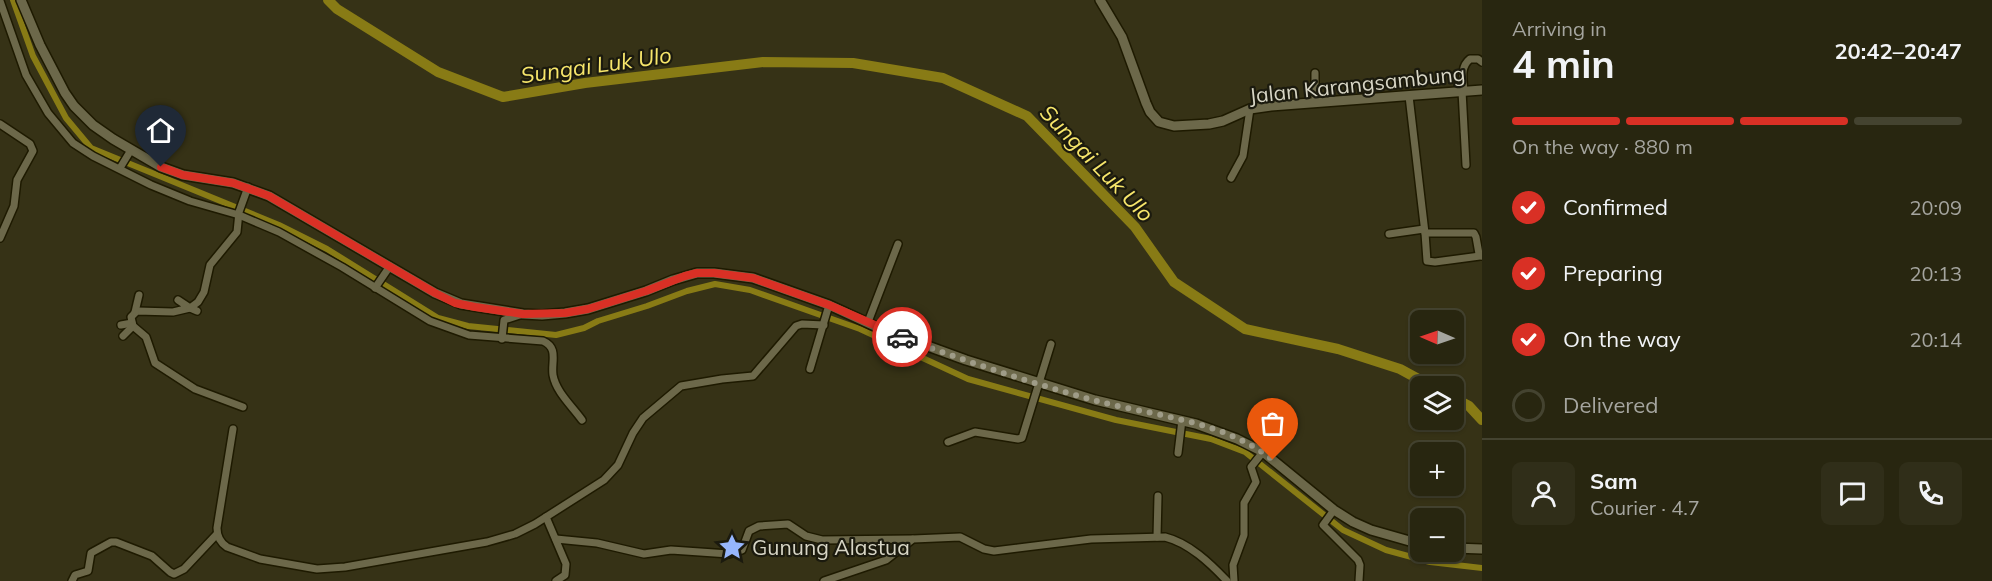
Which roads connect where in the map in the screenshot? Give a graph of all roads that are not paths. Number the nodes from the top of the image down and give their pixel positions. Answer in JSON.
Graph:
{"nodes":[{"id":1,"x":21,"y":0,"type":"edge"},
{"id":2,"x":1100,"y":0,"type":"edge"},
{"id":3,"x":0,"y":2,"type":"edge"},
{"id":4,"x":1482,"y":62,"type":"edge"},
{"id":5,"x":1315,"y":74,"type":"dead end"},
{"id":6,"x":1463,"y":90,"type":"junction"},
{"id":7,"x":1482,"y":90,"type":"edge"},
{"id":8,"x":1409,"y":96,"type":"junction"},
{"id":9,"x":1315,"y":101,"type":"junction"},
{"id":10,"x":1251,"y":108,"type":"junction"},
{"id":11,"x":0,"y":124,"type":"edge"},
{"id":12,"x":130,"y":152,"type":"junction"},
{"id":13,"x":1466,"y":165,"type":"dead end"},
{"id":14,"x":121,"y":166,"type":"junction"},
{"id":15,"x":1231,"y":178,"type":"dead end"},
{"id":16,"x":248,"y":187,"type":"junction"},
{"id":17,"x":239,"y":213,"type":"junction"},
{"id":18,"x":1425,"y":231,"type":"junction"},
{"id":19,"x":1389,"y":234,"type":"dead end"},
{"id":20,"x":0,"y":238,"type":"edge"},
{"id":21,"x":898,"y":244,"type":"dead end"},
{"id":22,"x":1481,"y":256,"type":"edge"},
{"id":23,"x":387,"y":270,"type":"junction"},
{"id":24,"x":376,"y":286,"type":"junction"},
{"id":25,"x":139,"y":295,"type":"dead end"},
{"id":26,"x":177,"y":300,"type":"dead end"},
{"id":27,"x":193,"y":309,"type":"junction"},
{"id":28,"x":828,"y":309,"type":"junction"},
{"id":29,"x":135,"y":312,"type":"junction"},
{"id":30,"x":523,"y":314,"type":"junction"},
{"id":31,"x":868,"y":322,"type":"junction"},
{"id":32,"x":824,"y":324,"type":"junction"},
{"id":33,"x":121,"y":325,"type":"dead end"},
{"id":34,"x":133,"y":325,"type":"junction"},
{"id":35,"x":123,"y":336,"type":"dead end"},
{"id":36,"x":502,"y":337,"type":"junction"},
{"id":37,"x":1051,"y":344,"type":"dead end"},
{"id":38,"x":810,"y":369,"type":"dead end"},
{"id":39,"x":1037,"y":388,"type":"junction"},
{"id":40,"x":243,"y":407,"type":"dead end"},
{"id":41,"x":582,"y":420,"type":"dead end"},
{"id":42,"x":1182,"y":424,"type":"junction"},
{"id":43,"x":233,"y":429,"type":"dead end"},
{"id":44,"x":948,"y":442,"type":"dead end"},
{"id":45,"x":1178,"y":453,"type":"dead end"},
{"id":46,"x":1260,"y":455,"type":"junction"},
{"id":47,"x":1158,"y":496,"type":"dead end"},
{"id":48,"x":1332,"y":513,"type":"junction"},
{"id":49,"x":546,"y":517,"type":"junction"},
{"id":50,"x":217,"y":534,"type":"junction"},
{"id":51,"x":1157,"y":537,"type":"junction"},
{"id":52,"x":556,"y":539,"type":"junction"},
{"id":53,"x":913,"y":539,"type":"junction"},
{"id":54,"x":1410,"y":541,"type":"edge"},
{"id":55,"x":1464,"y":548,"type":"edge"},
{"id":56,"x":1482,"y":549,"type":"edge"},
{"id":57,"x":72,"y":581,"type":"edge"},
{"id":58,"x":556,"y":581,"type":"edge"},
{"id":59,"x":824,"y":581,"type":"edge"},
{"id":60,"x":1227,"y":581,"type":"edge"},
{"id":61,"x":1234,"y":581,"type":"edge"},
{"id":62,"x":1359,"y":581,"type":"edge"}],
"edges":[{"from":1,"to":12,"type":"main road"},
{"from":2,"to":10,"type":"main road","name":"Jalan Karangsambung"},
{"from":3,"to":14,"type":"street"},
{"from":4,"to":6,"type":"street"},
{"from":5,"to":9,"type":"street"},
{"from":6,"to":7,"type":"main road","name":"Jalan Karangsambung"},
{"from":6,"to":8,"type":"main road","name":"Jalan Karangsambung"},
{"from":6,"to":13,"type":"street"},
{"from":8,"to":9,"type":"main road","name":"Jalan Karangsambung"},
{"from":8,"to":18,"type":"street"},
{"from":9,"to":10,"type":"main road","name":"Jalan Karangsambung"},
{"from":10,"to":15,"type":"street"},
{"from":11,"to":20,"type":"street"},
{"from":12,"to":14,"type":"street"},
{"from":12,"to":16,"type":"main road"},
{"from":14,"to":17,"type":"street"},
{"from":16,"to":17,"type":"street"},
{"from":16,"to":23,"type":"main road"},
{"from":17,"to":24,"type":"street"},
{"from":17,"to":27,"type":"street"},
{"from":18,"to":19,"type":"street"},
{"from":18,"to":22,"type":"street"},
{"from":18,"to":22,"type":"street"},
{"from":21,"to":31,"type":"street"},
{"from":23,"to":24,"type":"street"},
{"from":23,"to":30,"type":"main road"},
{"from":24,"to":36,"type":"street"},
{"from":25,"to":29,"type":"street"},
{"from":26,"to":27,"type":"street"},
{"from":27,"to":29,"type":"street"},
{"from":28,"to":30,"type":"main road"},
{"from":28,"to":31,"type":"main road"},
{"from":28,"to":32,"type":"street"},
{"from":29,"to":34,"type":"street"},
{"from":30,"to":36,"type":"street"},
{"from":31,"to":39,"type":"main road"},
{"from":32,"to":38,"type":"street"},
{"from":32,"to":49,"type":"street"},
{"from":33,"to":34,"type":"street"},
{"from":34,"to":35,"type":"street"},
{"from":34,"to":40,"type":"street"},
{"from":36,"to":41,"type":"street"},
{"from":37,"to":39,"type":"street"},
{"from":39,"to":42,"type":"main road"},
{"from":39,"to":44,"type":"street"},
{"from":42,"to":45,"type":"street"},
{"from":42,"to":46,"type":"main road"},
{"from":43,"to":50,"type":"street"},
{"from":46,"to":48,"type":"main road"},
{"from":46,"to":61,"type":"street"},
{"from":47,"to":51,"type":"street"},
{"from":48,"to":54,"type":"main road"},
{"from":48,"to":62,"type":"street"},
{"from":49,"to":50,"type":"street"},
{"from":49,"to":52,"type":"street"},
{"from":50,"to":57,"type":"street"},
{"from":51,"to":53,"type":"street"},
{"from":51,"to":60,"type":"street"},
{"from":52,"to":53,"type":"street"},
{"from":52,"to":58,"type":"street"},
{"from":53,"to":59,"type":"street"},
{"from":55,"to":56,"type":"main road"}]}
